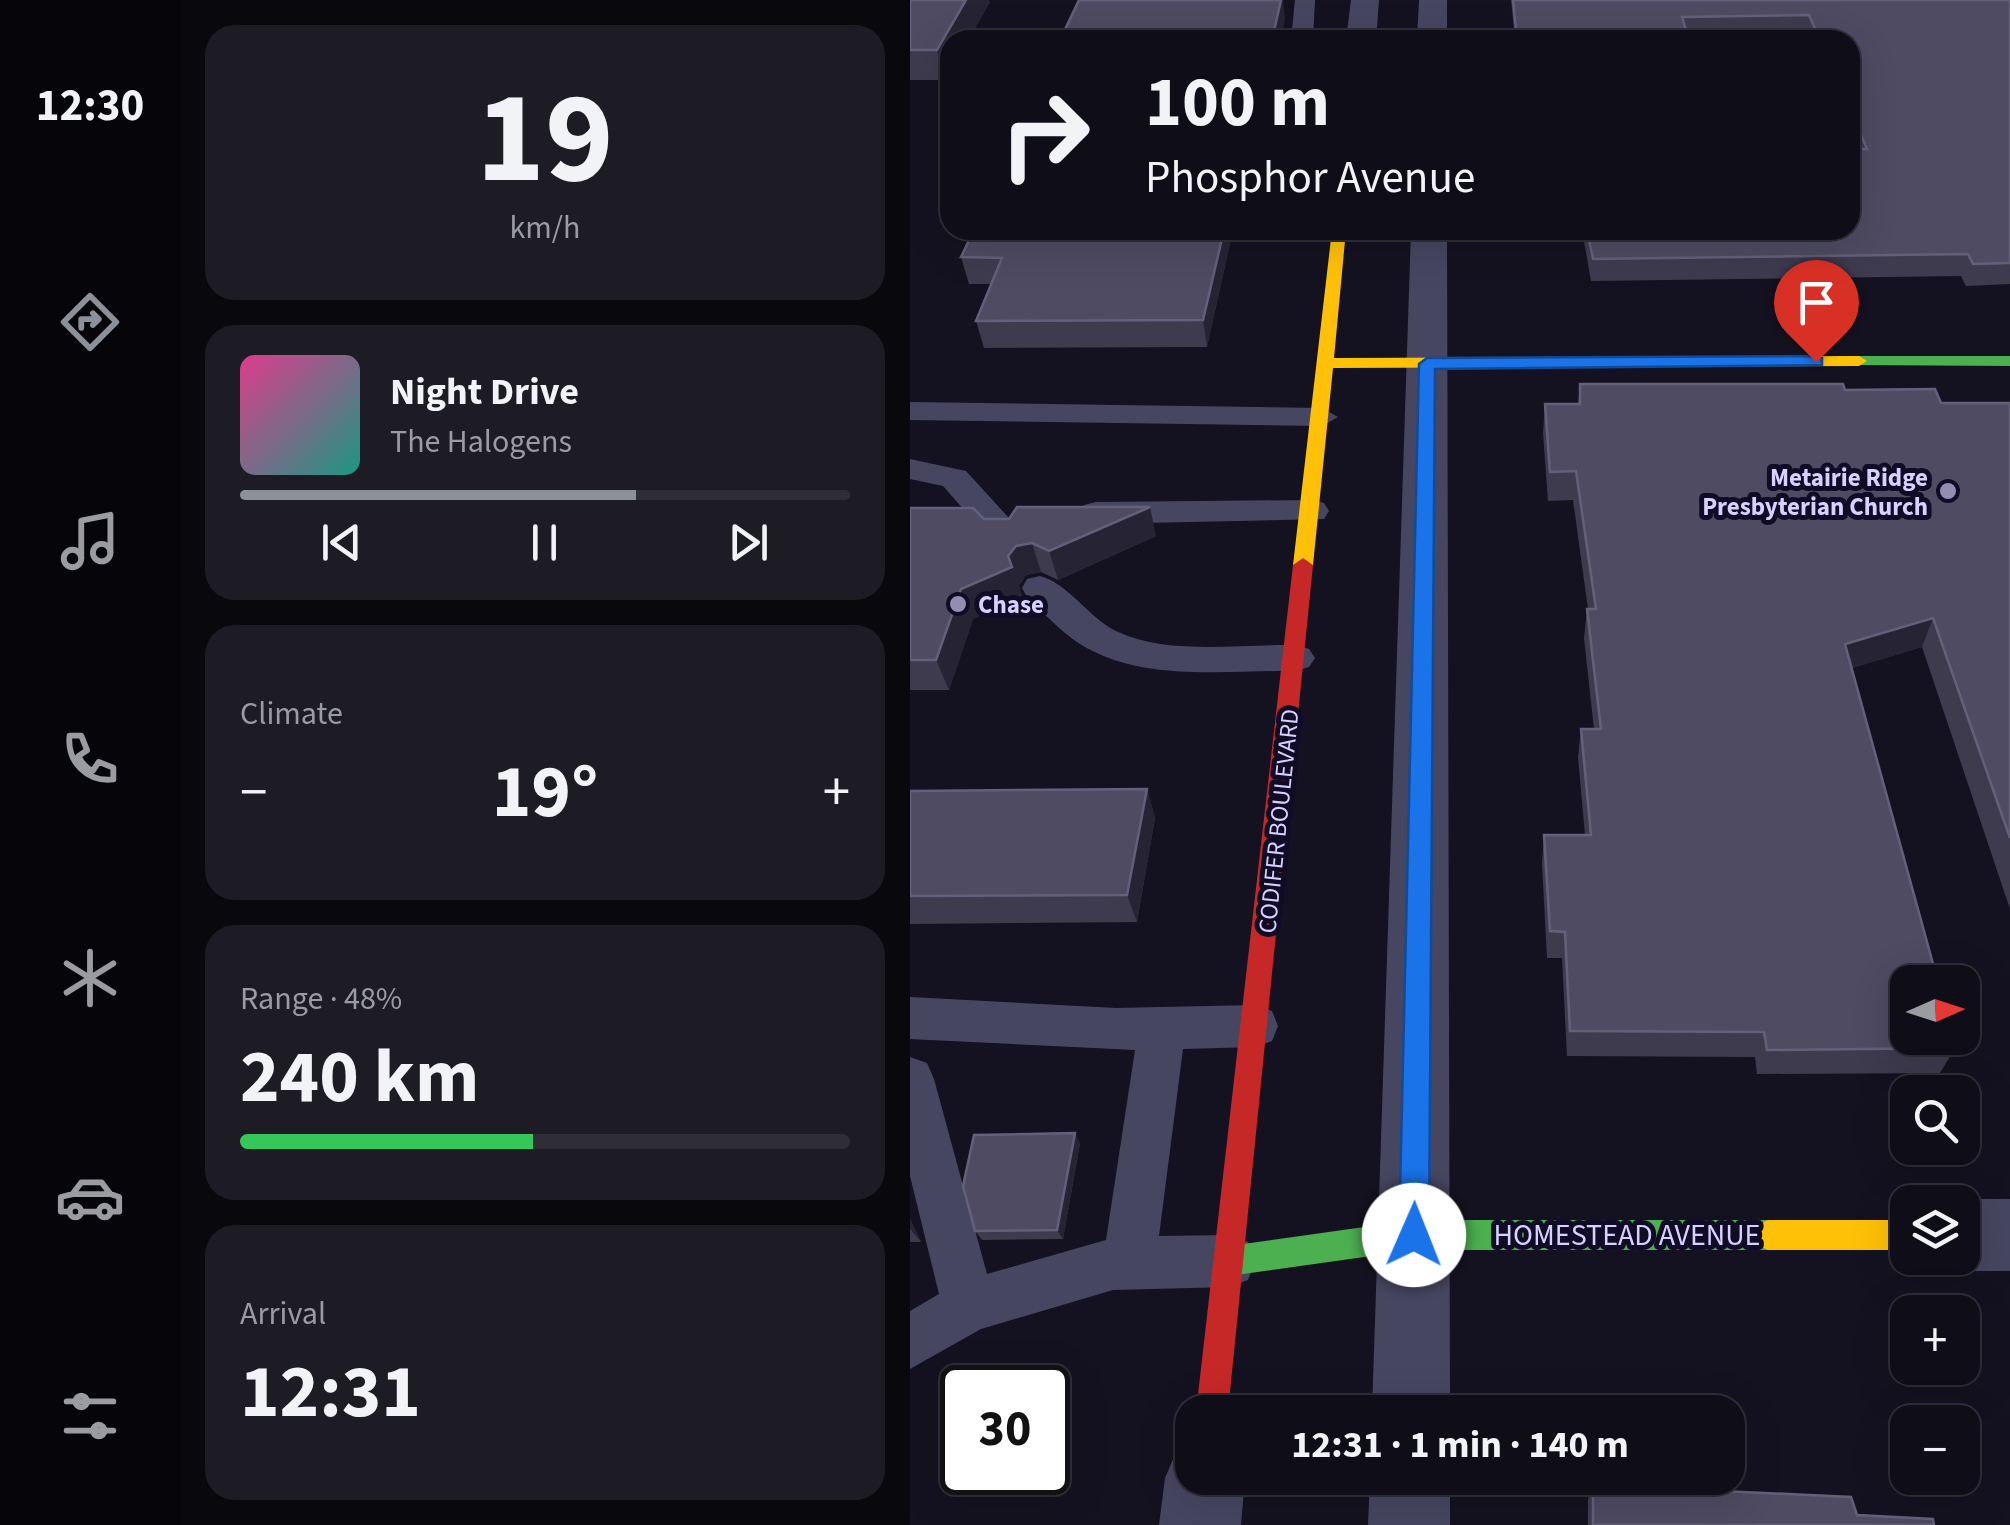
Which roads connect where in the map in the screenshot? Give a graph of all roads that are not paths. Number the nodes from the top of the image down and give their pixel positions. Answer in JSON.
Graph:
{"nodes":[{"id":1,"x":1305,"y":0,"type":"edge"},
{"id":2,"x":1365,"y":0,"type":"edge"},
{"id":3,"x":1433,"y":0,"type":"edge"},
{"id":4,"x":1303,"y":30,"type":"edge"},
{"id":5,"x":1362,"y":30,"type":"edge"},
{"id":6,"x":1432,"y":30,"type":"edge"},
{"id":7,"x":1339,"y":240,"type":"edge"},
{"id":8,"x":1429,"y":240,"type":"edge"},
{"id":9,"x":2010,"y":360,"type":"edge"},
{"id":10,"x":1328,"y":362,"type":"junction"},
{"id":11,"x":1427,"y":364,"type":"junction"},
{"id":12,"x":910,"y":411,"type":"edge"},
{"id":13,"x":1322,"y":417,"type":"junction"},
{"id":14,"x":919,"y":470,"type":"edge"},
{"id":15,"x":1312,"y":511,"type":"junction"},
{"id":16,"x":1062,"y":514,"type":"edge"},
{"id":17,"x":1007,"y":537,"type":"edge"},
{"id":18,"x":1040,"y":588,"type":"edge"},
{"id":19,"x":1296,"y":658,"type":"junction"},
{"id":20,"x":910,"y":1018,"type":"edge"},
{"id":21,"x":1255,"y":1026,"type":"junction"},
{"id":22,"x":1162,"y":1028,"type":"junction"},
{"id":23,"x":910,"y":1079,"type":"edge"},
{"id":24,"x":1414,"y":1235,"type":"junction"},
{"id":25,"x":1890,"y":1235,"type":"edge"},
{"id":26,"x":1980,"y":1235,"type":"edge"},
{"id":27,"x":2010,"y":1235,"type":"edge"},
{"id":28,"x":1229,"y":1261,"type":"junction"},
{"id":29,"x":1128,"y":1264,"type":"junction"},
{"id":30,"x":969,"y":1306,"type":"junction"},
{"id":31,"x":910,"y":1342,"type":"edge"},
{"id":32,"x":1214,"y":1395,"type":"edge"},
{"id":33,"x":1411,"y":1395,"type":"edge"},
{"id":34,"x":1203,"y":1495,"type":"edge"},
{"id":35,"x":1410,"y":1495,"type":"edge"},
{"id":36,"x":1200,"y":1525,"type":"edge"},
{"id":37,"x":1410,"y":1525,"type":"edge"}],
"edges":[{"from":1,"to":4,"type":"lane"},
{"from":2,"to":5,"type":"street"},
{"from":3,"to":6,"type":"street"},
{"from":7,"to":10,"type":"street","name":"CODIFER BOULEVARD"},
{"from":8,"to":11,"type":"street"},
{"from":9,"to":11,"type":"street"},
{"from":10,"to":11,"type":"street"},
{"from":10,"to":13,"type":"street","name":"CODIFER BOULEVARD"},
{"from":11,"to":24,"type":"street"},
{"from":12,"to":13,"type":"lane"},
{"from":13,"to":15,"type":"street","name":"CODIFER BOULEVARD"},
{"from":14,"to":17,"type":"lane"},
{"from":15,"to":16,"type":"lane"},
{"from":15,"to":19,"type":"street","name":"CODIFER BOULEVARD"},
{"from":18,"to":19,"type":"lane"},
{"from":19,"to":21,"type":"street","name":"CODIFER BOULEVARD"},
{"from":20,"to":22,"type":"lane"},
{"from":21,"to":22,"type":"lane"},
{"from":21,"to":28,"type":"street","name":"CODIFER BOULEVARD"},
{"from":22,"to":29,"type":"lane"},
{"from":23,"to":30,"type":"lane"},
{"from":24,"to":25,"type":"street","name":"HOMESTEAD AVENUE"},
{"from":24,"to":28,"type":"street","name":"HOMESTEAD AVENUE"},
{"from":24,"to":33,"type":"street"},
{"from":26,"to":27,"type":"street"},
{"from":28,"to":29,"type":"lane"},
{"from":28,"to":32,"type":"street","name":"CODIFER BOULEVARD"},
{"from":29,"to":30,"type":"lane"},
{"from":30,"to":31,"type":"lane"},
{"from":34,"to":36,"type":"street"},
{"from":35,"to":37,"type":"street"}]}
